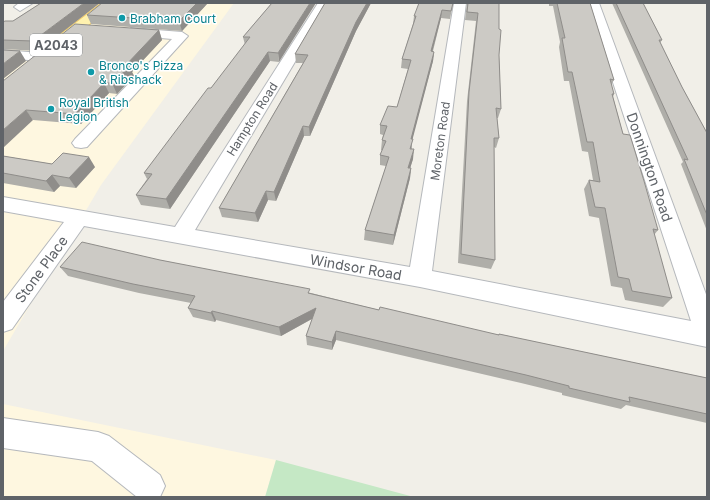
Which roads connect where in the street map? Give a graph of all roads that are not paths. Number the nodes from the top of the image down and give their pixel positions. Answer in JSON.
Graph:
{"nodes":[{"id":1,"x":109,"y":3,"type":"edge"},
{"id":2,"x":324,"y":3,"type":"edge"},
{"id":3,"x":460,"y":3,"type":"edge"},
{"id":4,"x":593,"y":3,"type":"edge"},
{"id":5,"x":76,"y":29,"type":"junction"},
{"id":6,"x":99,"y":30,"type":"edge"},
{"id":7,"x":114,"y":31,"type":"edge"},
{"id":8,"x":3,"y":54,"type":"edge"},
{"id":9,"x":41,"y":57,"type":"junction"},
{"id":10,"x":29,"y":67,"type":"edge"},
{"id":11,"x":81,"y":143,"type":"dead end"},
{"id":12,"x":3,"y":204,"type":"edge"},
{"id":13,"x":79,"y":217,"type":"junction"},
{"id":14,"x":180,"y":236,"type":"junction"},
{"id":15,"x":420,"y":278,"type":"junction"},
{"id":16,"x":3,"y":321,"type":"edge"},
{"id":17,"x":707,"y":331,"type":"edge"},
{"id":18,"x":707,"y":336,"type":"edge"},
{"id":19,"x":3,"y":433,"type":"edge"},
{"id":20,"x":149,"y":486,"type":"dead end"}],
"edges":[{"from":1,"to":5,"type":"main road","number":"A2043"},
{"from":2,"to":14,"type":"street","name":"Hampton Road"},
{"from":3,"to":15,"type":"street","name":"Moreton Road"},
{"from":4,"to":17,"type":"street","name":"Donnington Road"},
{"from":5,"to":6,"type":"street"},
{"from":5,"to":9,"type":"main road","number":"A2043"},
{"from":7,"to":11,"type":"street"},
{"from":8,"to":9,"type":"street"},
{"from":9,"to":10,"type":"main road","number":"A2043"},
{"from":12,"to":13,"type":"street","name":"Windsor Road"},
{"from":13,"to":14,"type":"street","name":"Windsor Road"},
{"from":13,"to":16,"type":"street","name":"Stone Place"},
{"from":14,"to":15,"type":"street","name":"Windsor Road"},
{"from":15,"to":18,"type":"street","name":"Windsor Road"},
{"from":19,"to":20,"type":"street"}]}
